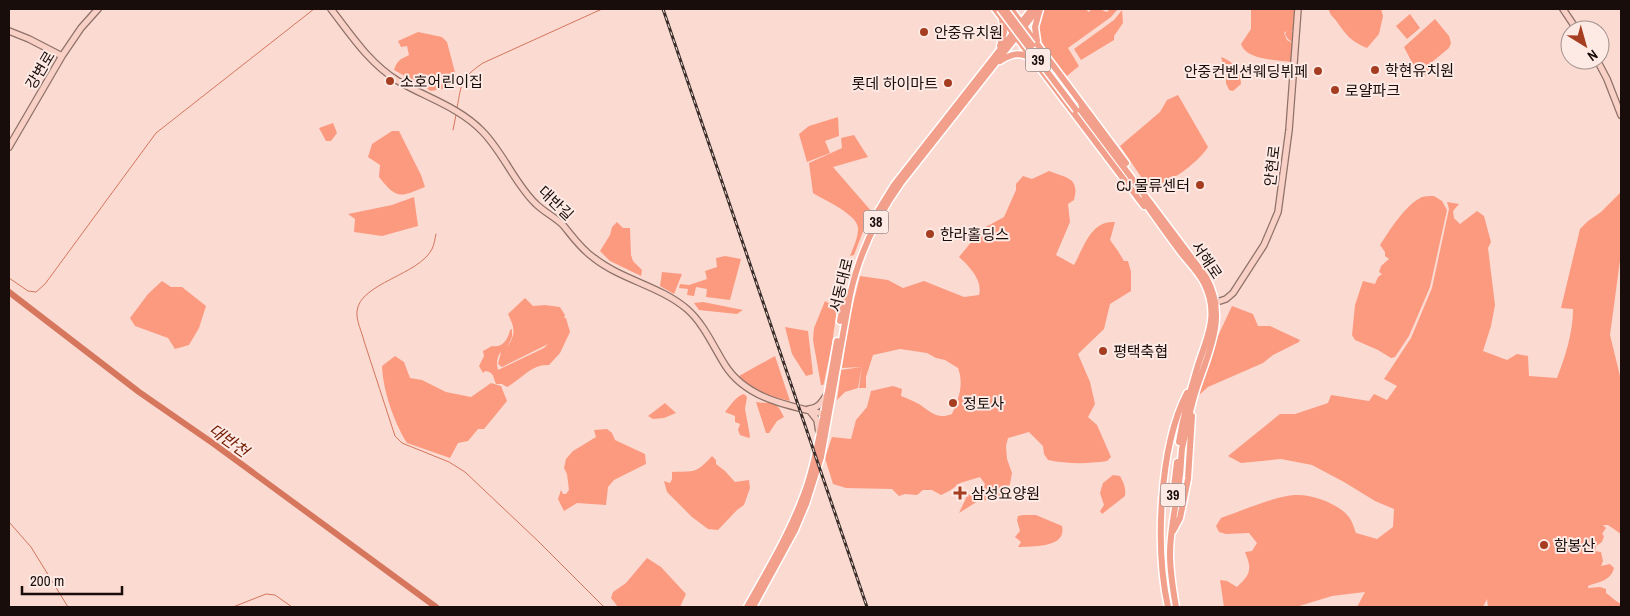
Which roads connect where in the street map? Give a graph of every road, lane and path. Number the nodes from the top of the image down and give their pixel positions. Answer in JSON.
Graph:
{"nodes":[{"id":1,"x":98,"y":9,"type":"edge"},
{"id":2,"x":331,"y":9,"type":"edge"},
{"id":3,"x":995,"y":9,"type":"edge"},
{"id":4,"x":1005,"y":9,"type":"edge"},
{"id":5,"x":1011,"y":9,"type":"edge"},
{"id":6,"x":1032,"y":9,"type":"edge"},
{"id":7,"x":1039,"y":9,"type":"edge"},
{"id":8,"x":1298,"y":9,"type":"edge"},
{"id":9,"x":1563,"y":9,"type":"edge"},
{"id":10,"x":1000,"y":12,"type":"edge"},
{"id":11,"x":1570,"y":20,"type":"edge"},
{"id":12,"x":1023,"y":24,"type":"junction"},
{"id":13,"x":9,"y":31,"type":"edge"},
{"id":14,"x":1015,"y":34,"type":"junction"},
{"id":15,"x":1039,"y":47,"type":"junction"},
{"id":16,"x":998,"y":52,"type":"junction"},
{"id":17,"x":62,"y":56,"type":"junction"},
{"id":18,"x":1035,"y":61,"type":"junction"},
{"id":19,"x":994,"y":64,"type":"junction"},
{"id":20,"x":1603,"y":70,"type":"edge"},
{"id":21,"x":1078,"y":109,"type":"junction"},
{"id":22,"x":1621,"y":115,"type":"edge"},
{"id":23,"x":9,"y":147,"type":"edge"},
{"id":24,"x":1156,"y":210,"type":"junction"},
{"id":25,"x":1164,"y":230,"type":"junction"},
{"id":26,"x":1213,"y":304,"type":"junction"},
{"id":27,"x":1193,"y":383,"type":"junction"},
{"id":28,"x":828,"y":393,"type":"junction"},
{"id":29,"x":1192,"y":403,"type":"junction"},
{"id":30,"x":808,"y":409,"type":"junction"},
{"id":31,"x":826,"y":413,"type":"junction"},
{"id":32,"x":819,"y":436,"type":"junction"},
{"id":33,"x":1172,"y":533,"type":"junction"},
{"id":34,"x":747,"y":607,"type":"edge"},
{"id":35,"x":753,"y":607,"type":"edge"},
{"id":36,"x":1170,"y":607,"type":"edge"},
{"id":37,"x":1176,"y":607,"type":"edge"}],
"edges":[{"from":1,"to":17,"type":"street","name":"강변로"},
{"from":2,"to":30,"type":"street","name":"대반길"},
{"from":3,"to":10,"type":"main road"},
{"from":4,"to":21,"type":"main road","name":"서해로","number":"39","bridge":true},
{"from":5,"to":12,"type":"main road"},
{"from":6,"to":12,"type":"main road","name":"서동대로","number":"38"},
{"from":7,"to":12,"type":"main road","name":"서동대로","number":"38"},
{"from":7,"to":15,"type":"main road"},
{"from":8,"to":26,"type":"street","name":"안현로"},
{"from":9,"to":11,"type":"street"},
{"from":10,"to":14,"type":"main road"},
{"from":10,"to":16,"type":"main road"},
{"from":10,"to":21,"type":"main road","name":"서해로","number":"39","bridge":true},
{"from":12,"to":14,"type":"main road","name":"서동대로","number":"38"},
{"from":12,"to":15,"type":"main road"},
{"from":13,"to":17,"type":"street"},
{"from":14,"to":16,"type":"main road","name":"서동대로","number":"38"},
{"from":14,"to":18,"type":"main road"},
{"from":14,"to":19,"type":"main road","name":"서동대로","number":"38"},
{"from":15,"to":24,"type":"main road"},
{"from":16,"to":28,"type":"main road","name":"서동대로","number":"38"},
{"from":17,"to":23,"type":"street","name":"강변로"},
{"from":18,"to":19,"type":"main road"},
{"from":18,"to":25,"type":"main road"},
{"from":19,"to":31,"type":"main road","name":"서동대로","number":"38"},
{"from":20,"to":22,"type":"street"},
{"from":21,"to":24,"type":"main road","name":"서해로","number":"39"},
{"from":21,"to":25,"type":"main road","name":"서해로","number":"39"},
{"from":24,"to":26,"type":"main road","name":"서해로","number":"39"},
{"from":25,"to":26,"type":"main road","name":"서해로","number":"39"},
{"from":26,"to":27,"type":"main road","name":"서해로","number":"39"},
{"from":26,"to":29,"type":"main road","name":"서해로","number":"39"},
{"from":27,"to":36,"type":"main road","name":"서해로","number":"39"},
{"from":27,"to":36,"type":"main road"},
{"from":28,"to":30,"type":"street"},
{"from":28,"to":31,"type":"main road","name":"서동대로","number":"38"},
{"from":29,"to":33,"type":"main road","name":"서해로","number":"39"},
{"from":29,"to":33,"type":"main road"},
{"from":30,"to":31,"type":"street","name":"대반길"},
{"from":30,"to":32,"type":"street"},
{"from":31,"to":32,"type":"main road","name":"서동대로","number":"38"},
{"from":31,"to":35,"type":"main road","name":"서동대로","number":"38"},
{"from":32,"to":34,"type":"main road","name":"서동대로","number":"38"},
{"from":33,"to":37,"type":"main road","name":"서해로","number":"39"}]}
